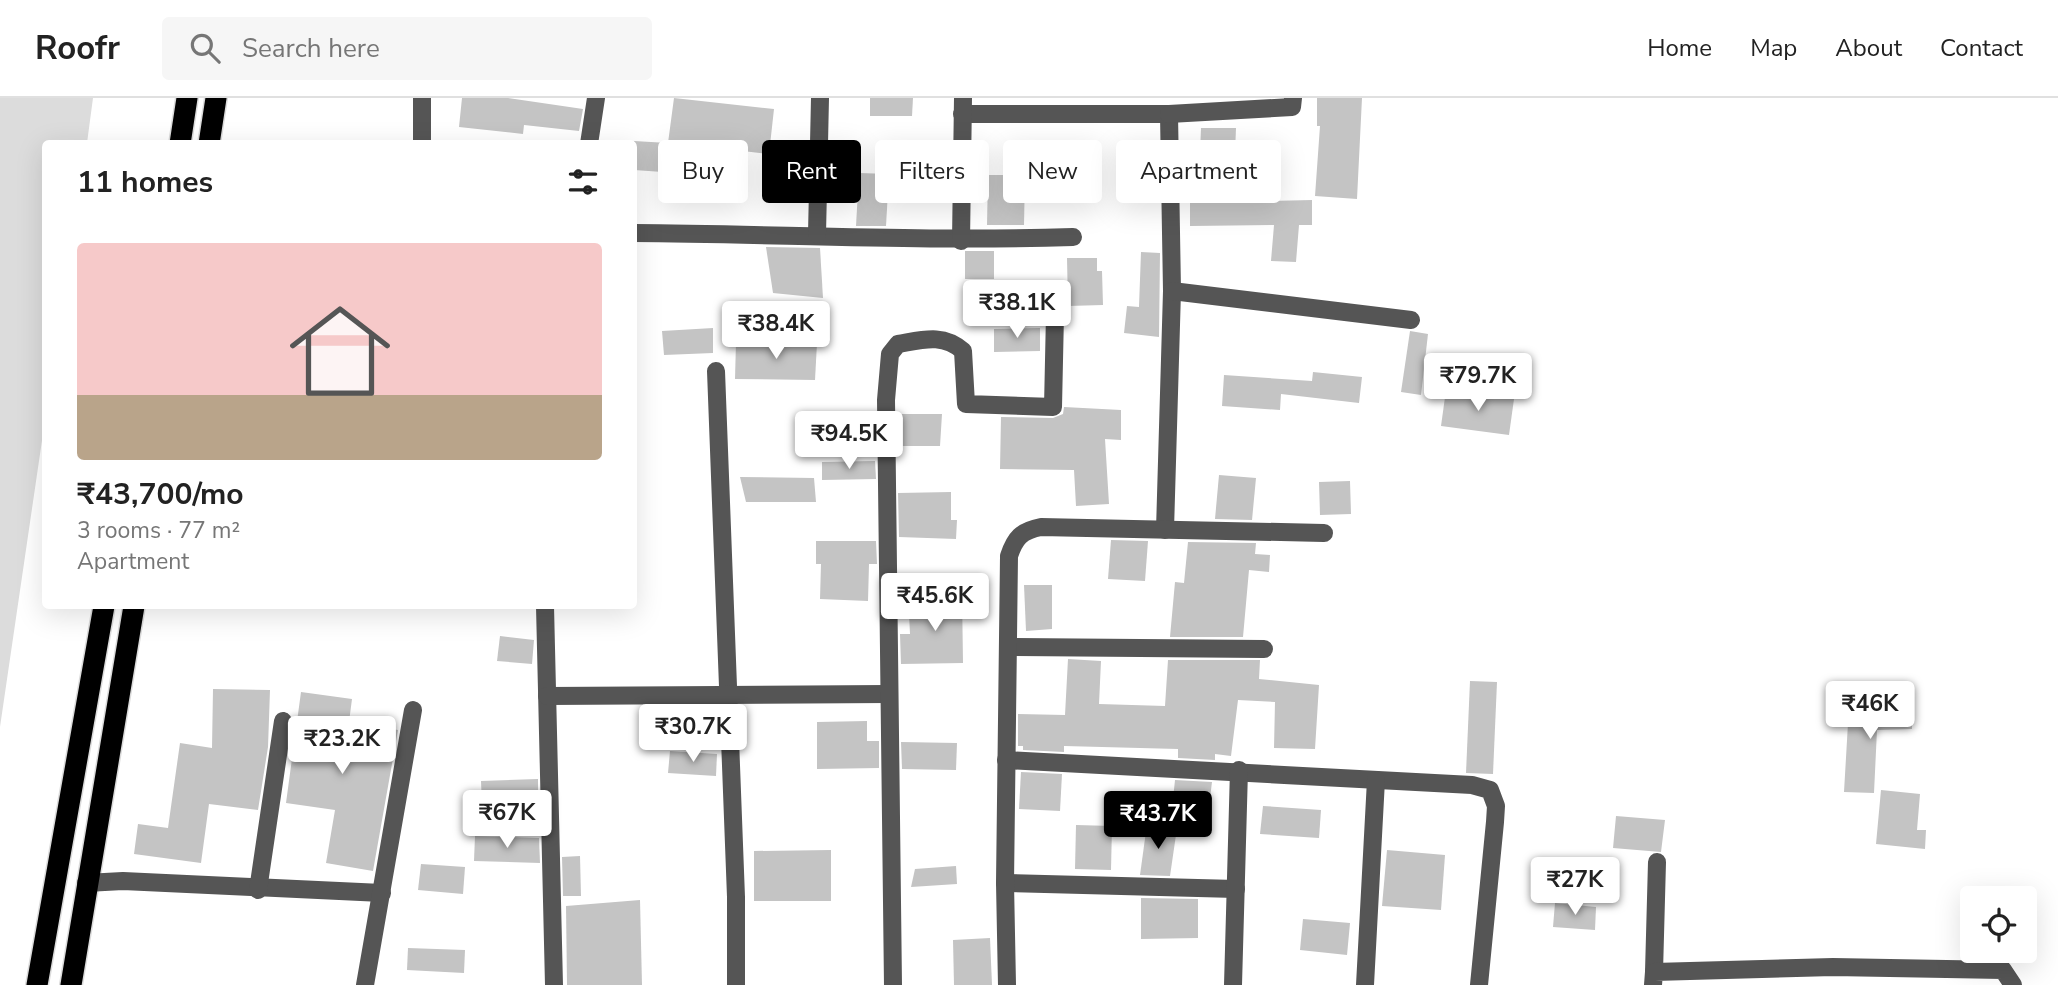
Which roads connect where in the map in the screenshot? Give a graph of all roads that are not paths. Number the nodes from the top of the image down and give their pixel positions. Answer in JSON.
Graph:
{"nodes":[{"id":1,"x":187,"y":98,"type":"edge"},
{"id":2,"x":216,"y":98,"type":"edge"},
{"id":3,"x":422,"y":98,"type":"edge"},
{"id":4,"x":596,"y":98,"type":"edge"},
{"id":5,"x":820,"y":98,"type":"edge"},
{"id":6,"x":1293,"y":98,"type":"edge"},
{"id":7,"x":962,"y":106,"type":"edge"},
{"id":8,"x":1169,"y":114,"type":"junction"},
{"id":9,"x":181,"y":140,"type":"edge"},
{"id":10,"x":210,"y":140,"type":"edge"},
{"id":11,"x":422,"y":140,"type":"edge"},
{"id":12,"x":590,"y":140,"type":"edge"},
{"id":13,"x":637,"y":233,"type":"edge"},
{"id":14,"x":817,"y":234,"type":"junction"},
{"id":15,"x":1073,"y":237,"type":"dead end"},
{"id":16,"x":961,"y":241,"type":"junction"},
{"id":17,"x":1172,"y":291,"type":"junction"},
{"id":18,"x":1055,"y":314,"type":"dead end"},
{"id":19,"x":1411,"y":320,"type":"dead end"},
{"id":20,"x":716,"y":371,"type":"dead end"},
{"id":21,"x":1166,"y":530,"type":"junction"},
{"id":22,"x":1324,"y":533,"type":"dead end"},
{"id":23,"x":103,"y":609,"type":"edge"},
{"id":24,"x":133,"y":609,"type":"edge"},
{"id":25,"x":545,"y":609,"type":"edge"},
{"id":26,"x":1009,"y":647,"type":"junction"},
{"id":27,"x":1264,"y":649,"type":"dead end"},
{"id":28,"x":729,"y":693,"type":"junction"},
{"id":29,"x":889,"y":694,"type":"junction"},
{"id":30,"x":547,"y":696,"type":"junction"},
{"id":31,"x":413,"y":710,"type":"dead end"},
{"id":32,"x":283,"y":722,"type":"dead end"},
{"id":33,"x":1006,"y":760,"type":"junction"},
{"id":34,"x":1239,"y":770,"type":"junction"},
{"id":35,"x":1376,"y":780,"type":"junction"},
{"id":36,"x":1657,"y":862,"type":"dead end"},
{"id":37,"x":86,"y":883,"type":"junction"},
{"id":38,"x":1005,"y":883,"type":"junction"},
{"id":39,"x":1236,"y":889,"type":"junction"},
{"id":40,"x":258,"y":890,"type":"junction"},
{"id":41,"x":382,"y":893,"type":"junction"},
{"id":42,"x":1833,"y":967,"type":"junction"},
{"id":43,"x":1653,"y":978,"type":"edge"},
{"id":44,"x":2006,"y":980,"type":"edge"},
{"id":45,"x":37,"y":985,"type":"edge"},
{"id":46,"x":71,"y":985,"type":"edge"},
{"id":47,"x":366,"y":985,"type":"edge"},
{"id":48,"x":554,"y":985,"type":"edge"},
{"id":49,"x":736,"y":985,"type":"edge"},
{"id":50,"x":893,"y":985,"type":"edge"},
{"id":51,"x":1007,"y":985,"type":"edge"},
{"id":52,"x":1233,"y":985,"type":"edge"},
{"id":53,"x":1365,"y":985,"type":"edge"},
{"id":54,"x":1479,"y":985,"type":"edge"},
{"id":55,"x":1831,"y":985,"type":"edge"}],
"edges":[{"from":1,"to":9,"type":"highway"},
{"from":2,"to":10,"type":"highway"},
{"from":3,"to":11,"type":"street"},
{"from":4,"to":12,"type":"street"},
{"from":5,"to":14,"type":"street"},
{"from":6,"to":8,"type":"street"},
{"from":7,"to":8,"type":"street"},
{"from":7,"to":16,"type":"street"},
{"from":8,"to":17,"type":"street"},
{"from":13,"to":14,"type":"street"},
{"from":14,"to":16,"type":"street"},
{"from":15,"to":16,"type":"street"},
{"from":17,"to":19,"type":"street"},
{"from":17,"to":21,"type":"street"},
{"from":18,"to":29,"type":"street"},
{"from":20,"to":28,"type":"street"},
{"from":21,"to":22,"type":"street"},
{"from":21,"to":26,"type":"street"},
{"from":23,"to":45,"type":"highway"},
{"from":24,"to":37,"type":"highway"},
{"from":25,"to":30,"type":"street"},
{"from":26,"to":27,"type":"street"},
{"from":26,"to":33,"type":"street"},
{"from":28,"to":29,"type":"street"},
{"from":28,"to":30,"type":"street"},
{"from":28,"to":49,"type":"street"},
{"from":29,"to":50,"type":"street"},
{"from":30,"to":48,"type":"street"},
{"from":31,"to":41,"type":"street"},
{"from":32,"to":40,"type":"street"},
{"from":33,"to":34,"type":"street"},
{"from":33,"to":38,"type":"street"},
{"from":34,"to":35,"type":"street"},
{"from":34,"to":39,"type":"street"},
{"from":35,"to":53,"type":"street"},
{"from":35,"to":54,"type":"street"},
{"from":36,"to":43,"type":"street"},
{"from":37,"to":40,"type":"street"},
{"from":37,"to":46,"type":"highway"},
{"from":38,"to":39,"type":"street"},
{"from":38,"to":51,"type":"street"},
{"from":39,"to":52,"type":"street"},
{"from":40,"to":41,"type":"street"},
{"from":41,"to":47,"type":"street"},
{"from":42,"to":43,"type":"street"},
{"from":42,"to":44,"type":"street"},
{"from":42,"to":55,"type":"street"}]}
